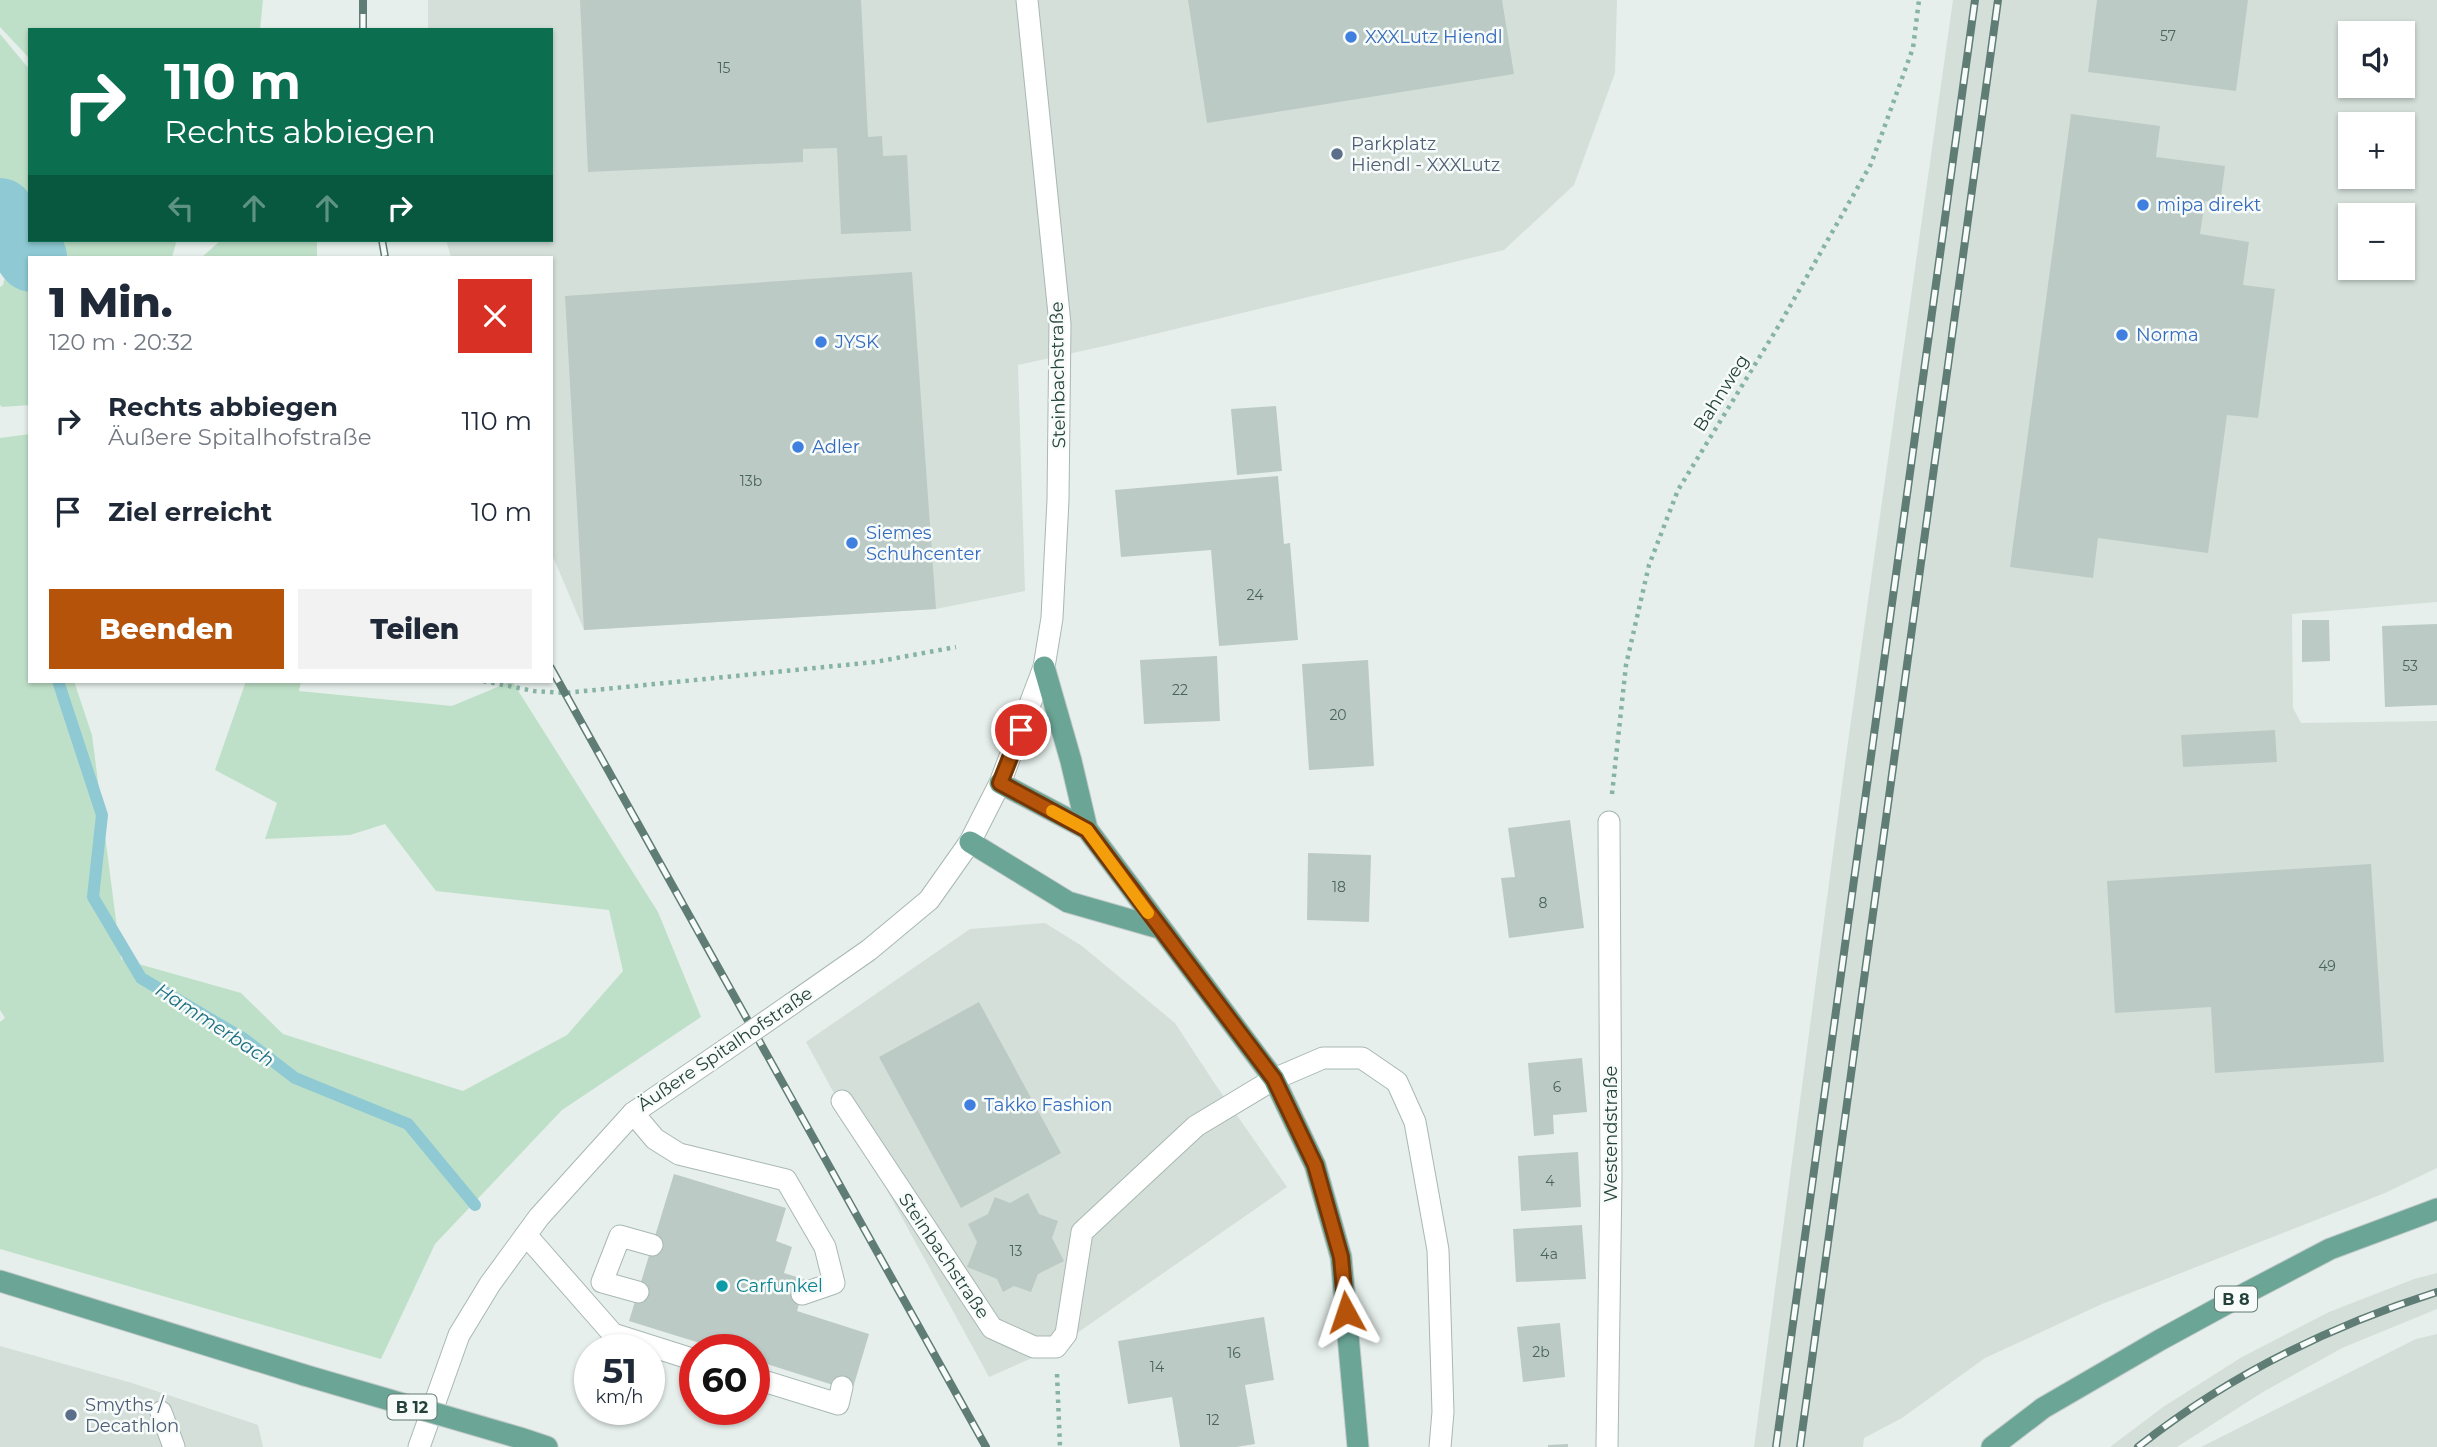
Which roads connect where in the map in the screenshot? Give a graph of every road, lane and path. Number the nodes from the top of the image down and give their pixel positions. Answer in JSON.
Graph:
{"nodes":[{"id":1,"x":1027,"y":0,"type":"edge"},
{"id":2,"x":1919,"y":0,"type":"edge"},
{"id":3,"x":956,"y":647,"type":"dead end"},
{"id":4,"x":1044,"y":667,"type":"junction"},
{"id":5,"x":494,"y":683,"type":"edge"},
{"id":6,"x":1000,"y":783,"type":"junction"},
{"id":7,"x":1609,"y":822,"type":"joint"},
{"id":8,"x":1087,"y":830,"type":"junction"},
{"id":9,"x":970,"y":842,"type":"junction"},
{"id":10,"x":1159,"y":928,"type":"junction"},
{"id":11,"x":1274,"y":1079,"type":"junction"},
{"id":12,"x":842,"y":1101,"type":"dead end"},
{"id":13,"x":633,"y":1113,"type":"junction"},
{"id":14,"x":2437,"y":1209,"type":"edge"},
{"id":15,"x":526,"y":1235,"type":"junction"},
{"id":16,"x":652,"y":1245,"type":"dead end"},
{"id":17,"x":0,"y":1281,"type":"edge"},
{"id":18,"x":638,"y":1292,"type":"dead end"},
{"id":19,"x":802,"y":1294,"type":"dead end"},
{"id":20,"x":1056,"y":1347,"type":"junction"},
{"id":21,"x":679,"y":1355,"type":"edge"},
{"id":22,"x":770,"y":1383,"type":"edge"},
{"id":23,"x":842,"y":1387,"type":"dead end"},
{"id":24,"x":161,"y":1412,"type":"dead end"},
{"id":25,"x":174,"y":1447,"type":"edge"},
{"id":26,"x":419,"y":1447,"type":"edge"},
{"id":27,"x":547,"y":1447,"type":"edge"},
{"id":28,"x":1060,"y":1447,"type":"edge"},
{"id":29,"x":1358,"y":1447,"type":"edge"},
{"id":30,"x":1440,"y":1447,"type":"edge"},
{"id":31,"x":1607,"y":1447,"type":"edge"},
{"id":32,"x":1992,"y":1447,"type":"edge"}],
"edges":[{"from":1,"to":4,"type":"street","name":"Steinbachstraße"},
{"from":2,"to":7,"type":"path","name":"Bahnweg"},
{"from":3,"to":5,"type":"path"},
{"from":4,"to":6,"type":"street","name":"Äußere Spitalhofstraße"},
{"from":4,"to":8,"type":"main road"},
{"from":6,"to":8,"type":"main road"},
{"from":6,"to":9,"type":"street","name":"Äußere Spitalhofstraße"},
{"from":7,"to":31,"type":"street","name":"Westendstraße"},
{"from":8,"to":10,"type":"main road"},
{"from":9,"to":10,"type":"main road"},
{"from":9,"to":13,"type":"street","name":"Äußere Spitalhofstraße","bridge":true},
{"from":10,"to":11,"type":"main road"},
{"from":11,"to":20,"type":"street"},
{"from":11,"to":29,"type":"main road"},
{"from":11,"to":30,"type":"street"},
{"from":12,"to":20,"type":"street","name":"Steinbachstraße"},
{"from":13,"to":15,"type":"street","name":"Äußere Spitalhofstraße"},
{"from":13,"to":19,"type":"street"},
{"from":14,"to":32,"type":"main road","number":"B 8"},
{"from":15,"to":21,"type":"street"},
{"from":15,"to":26,"type":"street","name":"Äußere Spitalhofstraße"},
{"from":16,"to":18,"type":"street"},
{"from":17,"to":27,"type":"main road","number":"B 12","bridge":true},
{"from":20,"to":28,"type":"path"},
{"from":22,"to":23,"type":"street"},
{"from":24,"to":25,"type":"street"}]}
